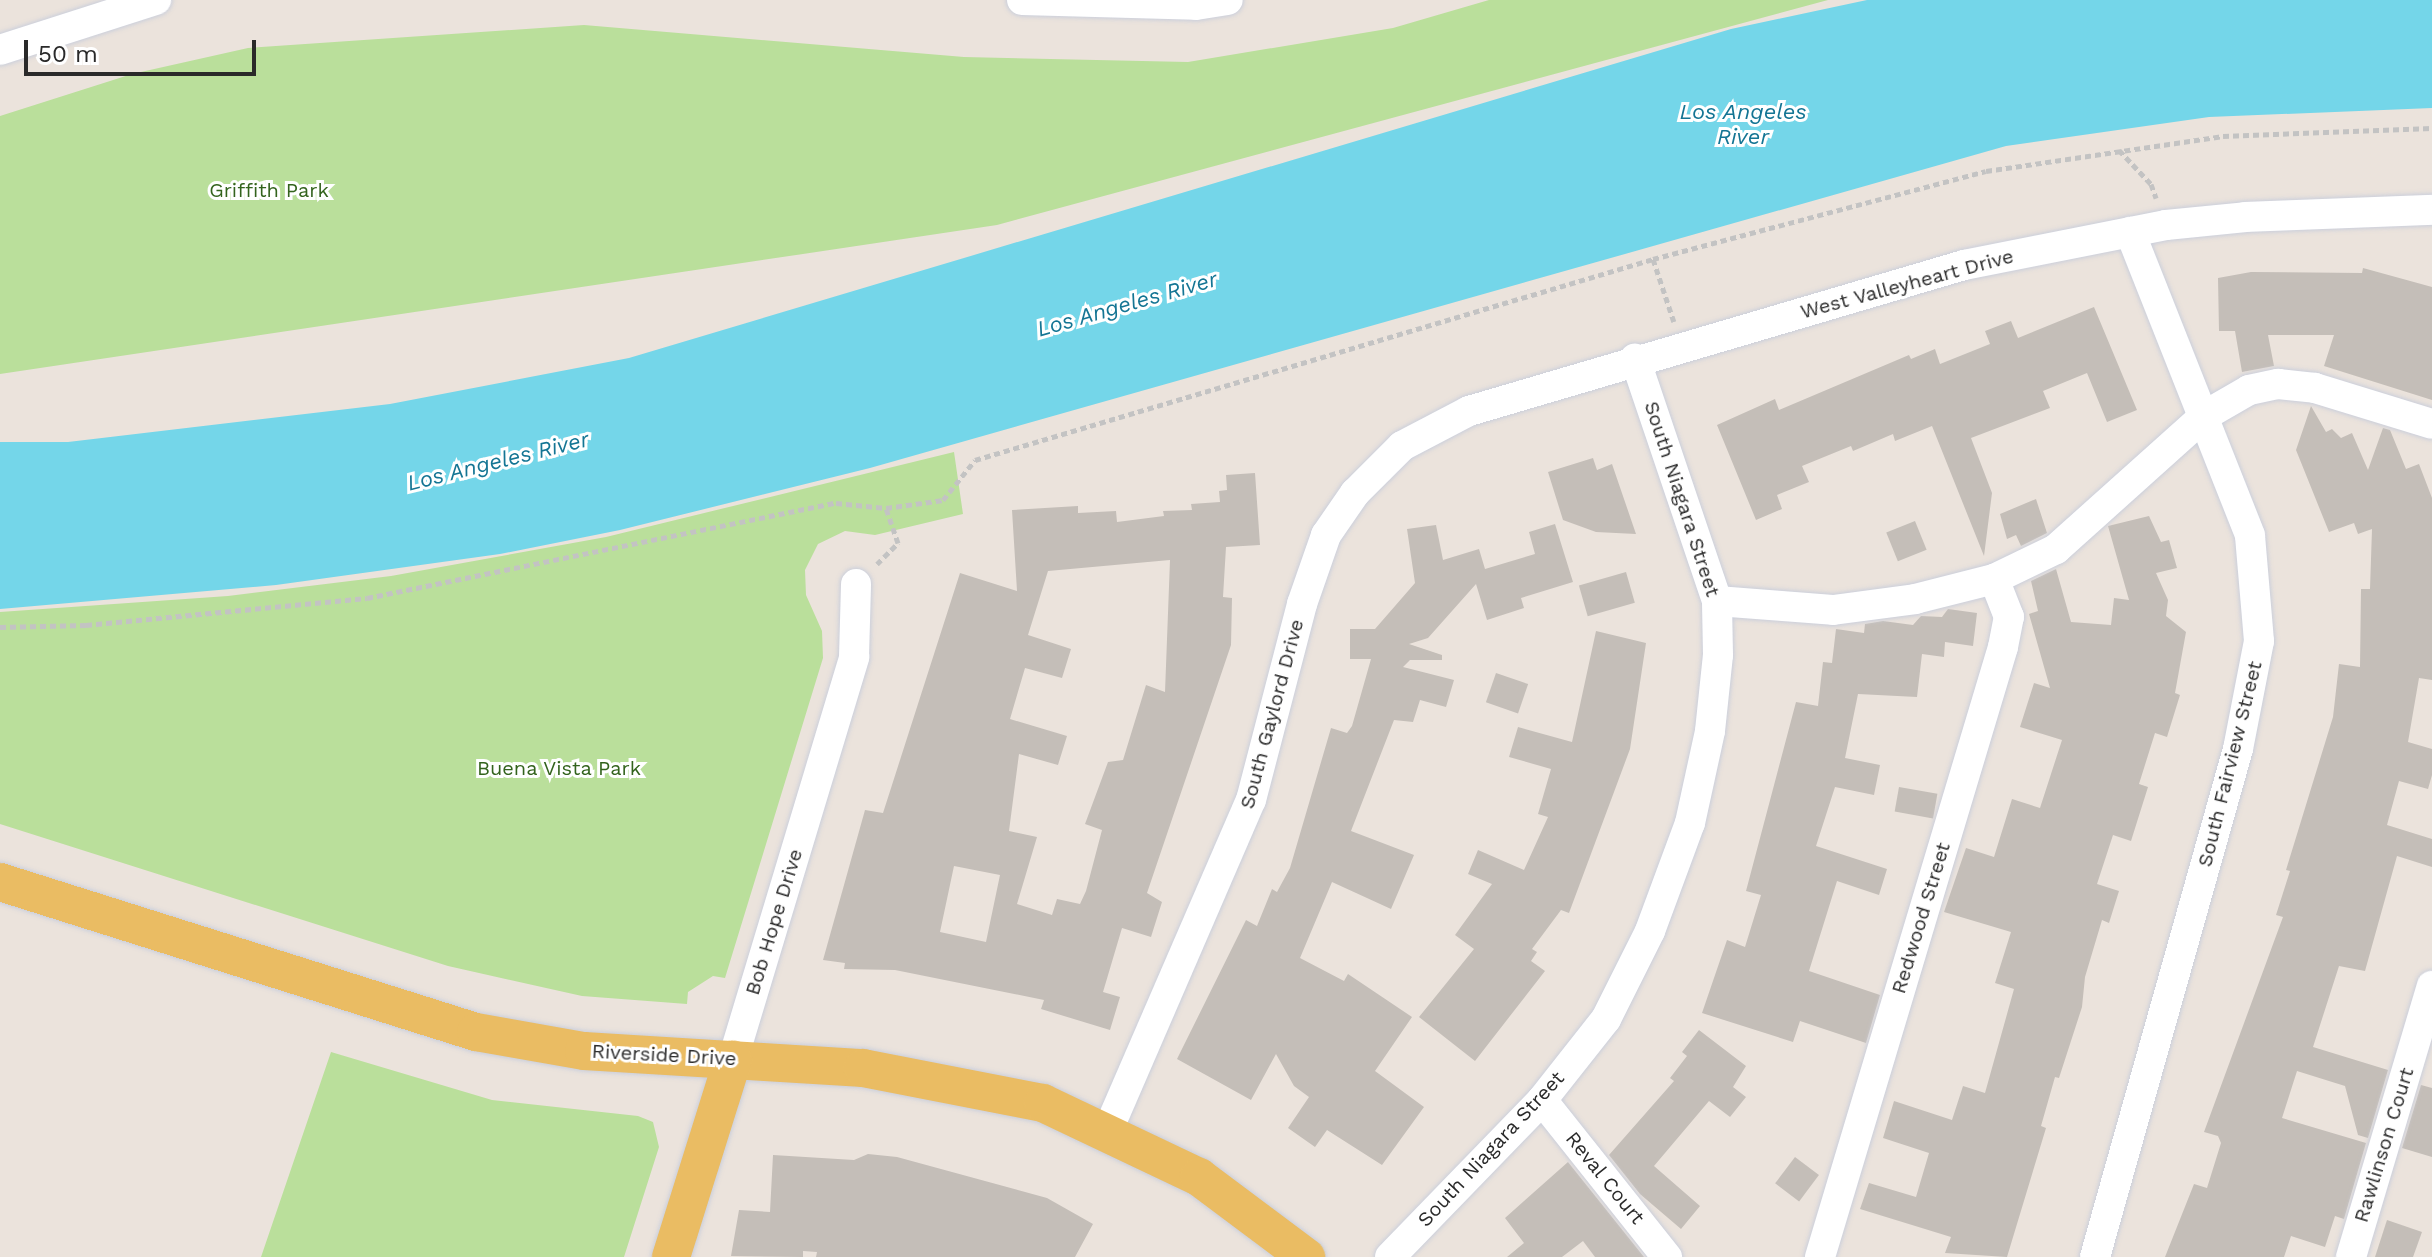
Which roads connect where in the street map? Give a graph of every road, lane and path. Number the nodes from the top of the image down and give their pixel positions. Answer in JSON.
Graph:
{"nodes":[{"id":1,"x":156,"y":0,"type":"edge"},
{"id":2,"x":1022,"y":0,"type":"edge"},
{"id":3,"x":1228,"y":0,"type":"edge"},
{"id":4,"x":0,"y":50,"type":"edge"},
{"id":5,"x":2432,"y":128,"type":"edge"},
{"id":6,"x":2118,"y":149,"type":"junction"},
{"id":7,"x":2432,"y":210,"type":"edge"},
{"id":8,"x":2166,"y":225,"type":"junction"},
{"id":9,"x":2130,"y":232,"type":"junction"},
{"id":10,"x":1653,"y":259,"type":"junction"},
{"id":11,"x":1682,"y":346,"type":"junction"},
{"id":12,"x":1635,"y":359,"type":"junction"},
{"id":13,"x":2204,"y":416,"type":"junction"},
{"id":14,"x":2432,"y":424,"type":"edge"},
{"id":15,"x":1402,"y":446,"type":"joint"},
{"id":16,"x":886,"y":508,"type":"junction"},
{"id":17,"x":1994,"y":579,"type":"junction"},
{"id":18,"x":856,"y":584,"type":"joint"},
{"id":19,"x":1717,"y":601,"type":"junction"},
{"id":20,"x":0,"y":627,"type":"edge"},
{"id":21,"x":0,"y":882,"type":"edge"},
{"id":22,"x":2432,"y":986,"type":"edge"},
{"id":23,"x":733,"y":1059,"type":"junction"},
{"id":24,"x":1542,"y":1100,"type":"junction"},
{"id":25,"x":1108,"y":1130,"type":"junction"},
{"id":26,"x":671,"y":1257,"type":"edge"},
{"id":27,"x":1306,"y":1257,"type":"edge"},
{"id":28,"x":1390,"y":1257,"type":"edge"},
{"id":29,"x":1667,"y":1257,"type":"edge"},
{"id":30,"x":1820,"y":1257,"type":"edge"},
{"id":31,"x":2095,"y":1257,"type":"edge"},
{"id":32,"x":2351,"y":1257,"type":"edge"}],
"edges":[{"from":1,"to":4,"type":"street"},
{"from":2,"to":3,"type":"street"},
{"from":5,"to":6,"type":"path"},
{"from":6,"to":8,"type":"path"},
{"from":6,"to":10,"type":"path"},
{"from":7,"to":8,"type":"street","name":"West Valleyheart Drive"},
{"from":8,"to":9,"type":"street","name":"West Valleyheart Drive"},
{"from":9,"to":11,"type":"street","name":"West Valleyheart Drive"},
{"from":9,"to":13,"type":"street","name":"South Fairview Street"},
{"from":10,"to":11,"type":"path"},
{"from":10,"to":16,"type":"path"},
{"from":11,"to":12,"type":"street","name":"West Valleyheart Drive"},
{"from":12,"to":15,"type":"street","name":"West Valleyheart Drive"},
{"from":12,"to":19,"type":"street","name":"South Niagara Street"},
{"from":13,"to":14,"type":"street"},
{"from":13,"to":17,"type":"street"},
{"from":13,"to":31,"type":"street","name":"South Fairview Street"},
{"from":15,"to":25,"type":"street","name":"South Gaylord Drive"},
{"from":16,"to":18,"type":"path"},
{"from":16,"to":20,"type":"path"},
{"from":17,"to":19,"type":"street"},
{"from":17,"to":30,"type":"street","name":"Redwood Street"},
{"from":18,"to":23,"type":"street","name":"Bob Hope Drive"},
{"from":19,"to":24,"type":"street","name":"South Niagara Street"},
{"from":21,"to":23,"type":"main road","name":"Riverside Drive"},
{"from":22,"to":32,"type":"street","name":"Rawlinson Court"},
{"from":23,"to":25,"type":"main road","name":"Riverside Drive"},
{"from":23,"to":26,"type":"main road","name":"Bob Hope Drive"},
{"from":24,"to":28,"type":"street","name":"South Niagara Street"},
{"from":24,"to":29,"type":"street","name":"Reval Court"},
{"from":25,"to":27,"type":"main road","name":"Riverside Drive"}]}
